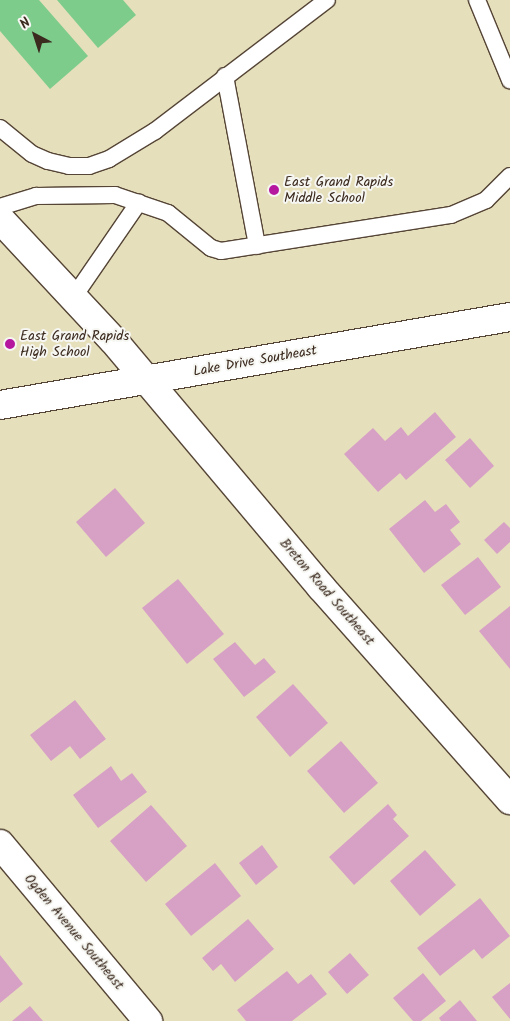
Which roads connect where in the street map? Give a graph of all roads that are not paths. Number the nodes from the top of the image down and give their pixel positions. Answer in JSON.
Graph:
{"nodes":[{"id":1,"x":327,"y":0,"type":"edge"},
{"id":2,"x":477,"y":0,"type":"edge"},
{"id":3,"x":225,"y":76,"type":"junction"},
{"id":4,"x":510,"y":80,"type":"edge"},
{"id":5,"x":0,"y":128,"type":"edge"},
{"id":6,"x":510,"y":176,"type":"edge"},
{"id":7,"x":139,"y":202,"type":"junction"},
{"id":8,"x":0,"y":207,"type":"edge"},
{"id":9,"x":0,"y":219,"type":"edge"},
{"id":10,"x":257,"y":246,"type":"junction"},
{"id":11,"x":73,"y":298,"type":"junction"},
{"id":12,"x":510,"y":317,"type":"edge"},
{"id":13,"x":148,"y":379,"type":"junction"},
{"id":14,"x":0,"y":405,"type":"edge"},
{"id":15,"x":510,"y":800,"type":"edge"},
{"id":16,"x":0,"y":844,"type":"edge"},
{"id":17,"x":148,"y":1021,"type":"edge"}],
"edges":[{"from":1,"to":3,"type":"lane"},
{"from":2,"to":4,"type":"lane"},
{"from":3,"to":5,"type":"lane"},
{"from":3,"to":10,"type":"lane"},
{"from":6,"to":10,"type":"lane"},
{"from":7,"to":8,"type":"lane"},
{"from":7,"to":10,"type":"lane"},
{"from":7,"to":11,"type":"lane"},
{"from":9,"to":11,"type":"main road","name":"Breton Road Southeast"},
{"from":11,"to":13,"type":"main road","name":"Breton Road Southeast"},
{"from":12,"to":13,"type":"main road","name":"Lake Drive Southeast"},
{"from":13,"to":14,"type":"main road","name":"Lake Drive Southeast"},
{"from":13,"to":15,"type":"main road","name":"Breton Road Southeast"},
{"from":16,"to":17,"type":"main road","name":"Ogden Avenue Southeast"}]}
